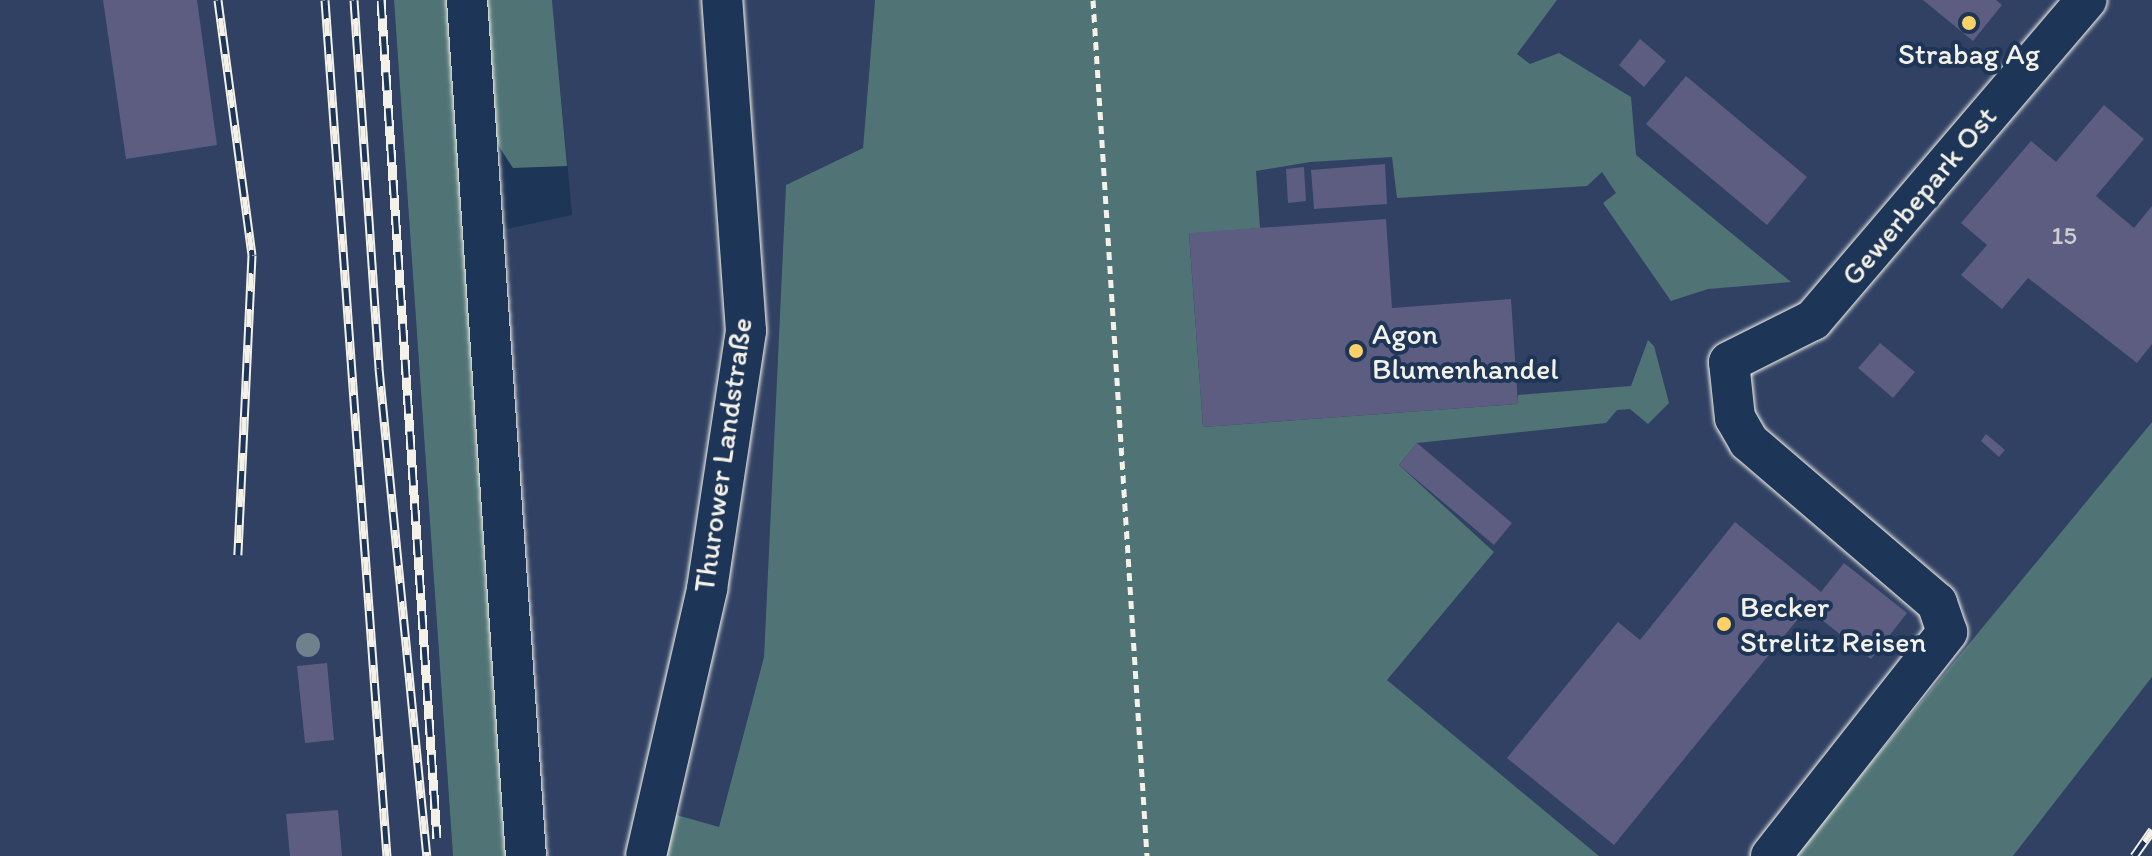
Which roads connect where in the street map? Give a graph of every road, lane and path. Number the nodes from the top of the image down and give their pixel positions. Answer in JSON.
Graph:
{"nodes":[{"id":1,"x":467,"y":0,"type":"edge"},
{"id":2,"x":722,"y":0,"type":"edge"},
{"id":3,"x":1093,"y":0,"type":"edge"},
{"id":4,"x":2086,"y":0,"type":"edge"},
{"id":5,"x":526,"y":856,"type":"edge"},
{"id":6,"x":646,"y":856,"type":"edge"},
{"id":7,"x":1147,"y":856,"type":"edge"},
{"id":8,"x":1771,"y":856,"type":"edge"}],
"edges":[{"from":1,"to":5,"type":"street"},
{"from":2,"to":6,"type":"street","name":"Thurower Landstraße"},
{"from":3,"to":7,"type":"path"},
{"from":4,"to":8,"type":"street","name":"Gewerbepark Ost"}]}
